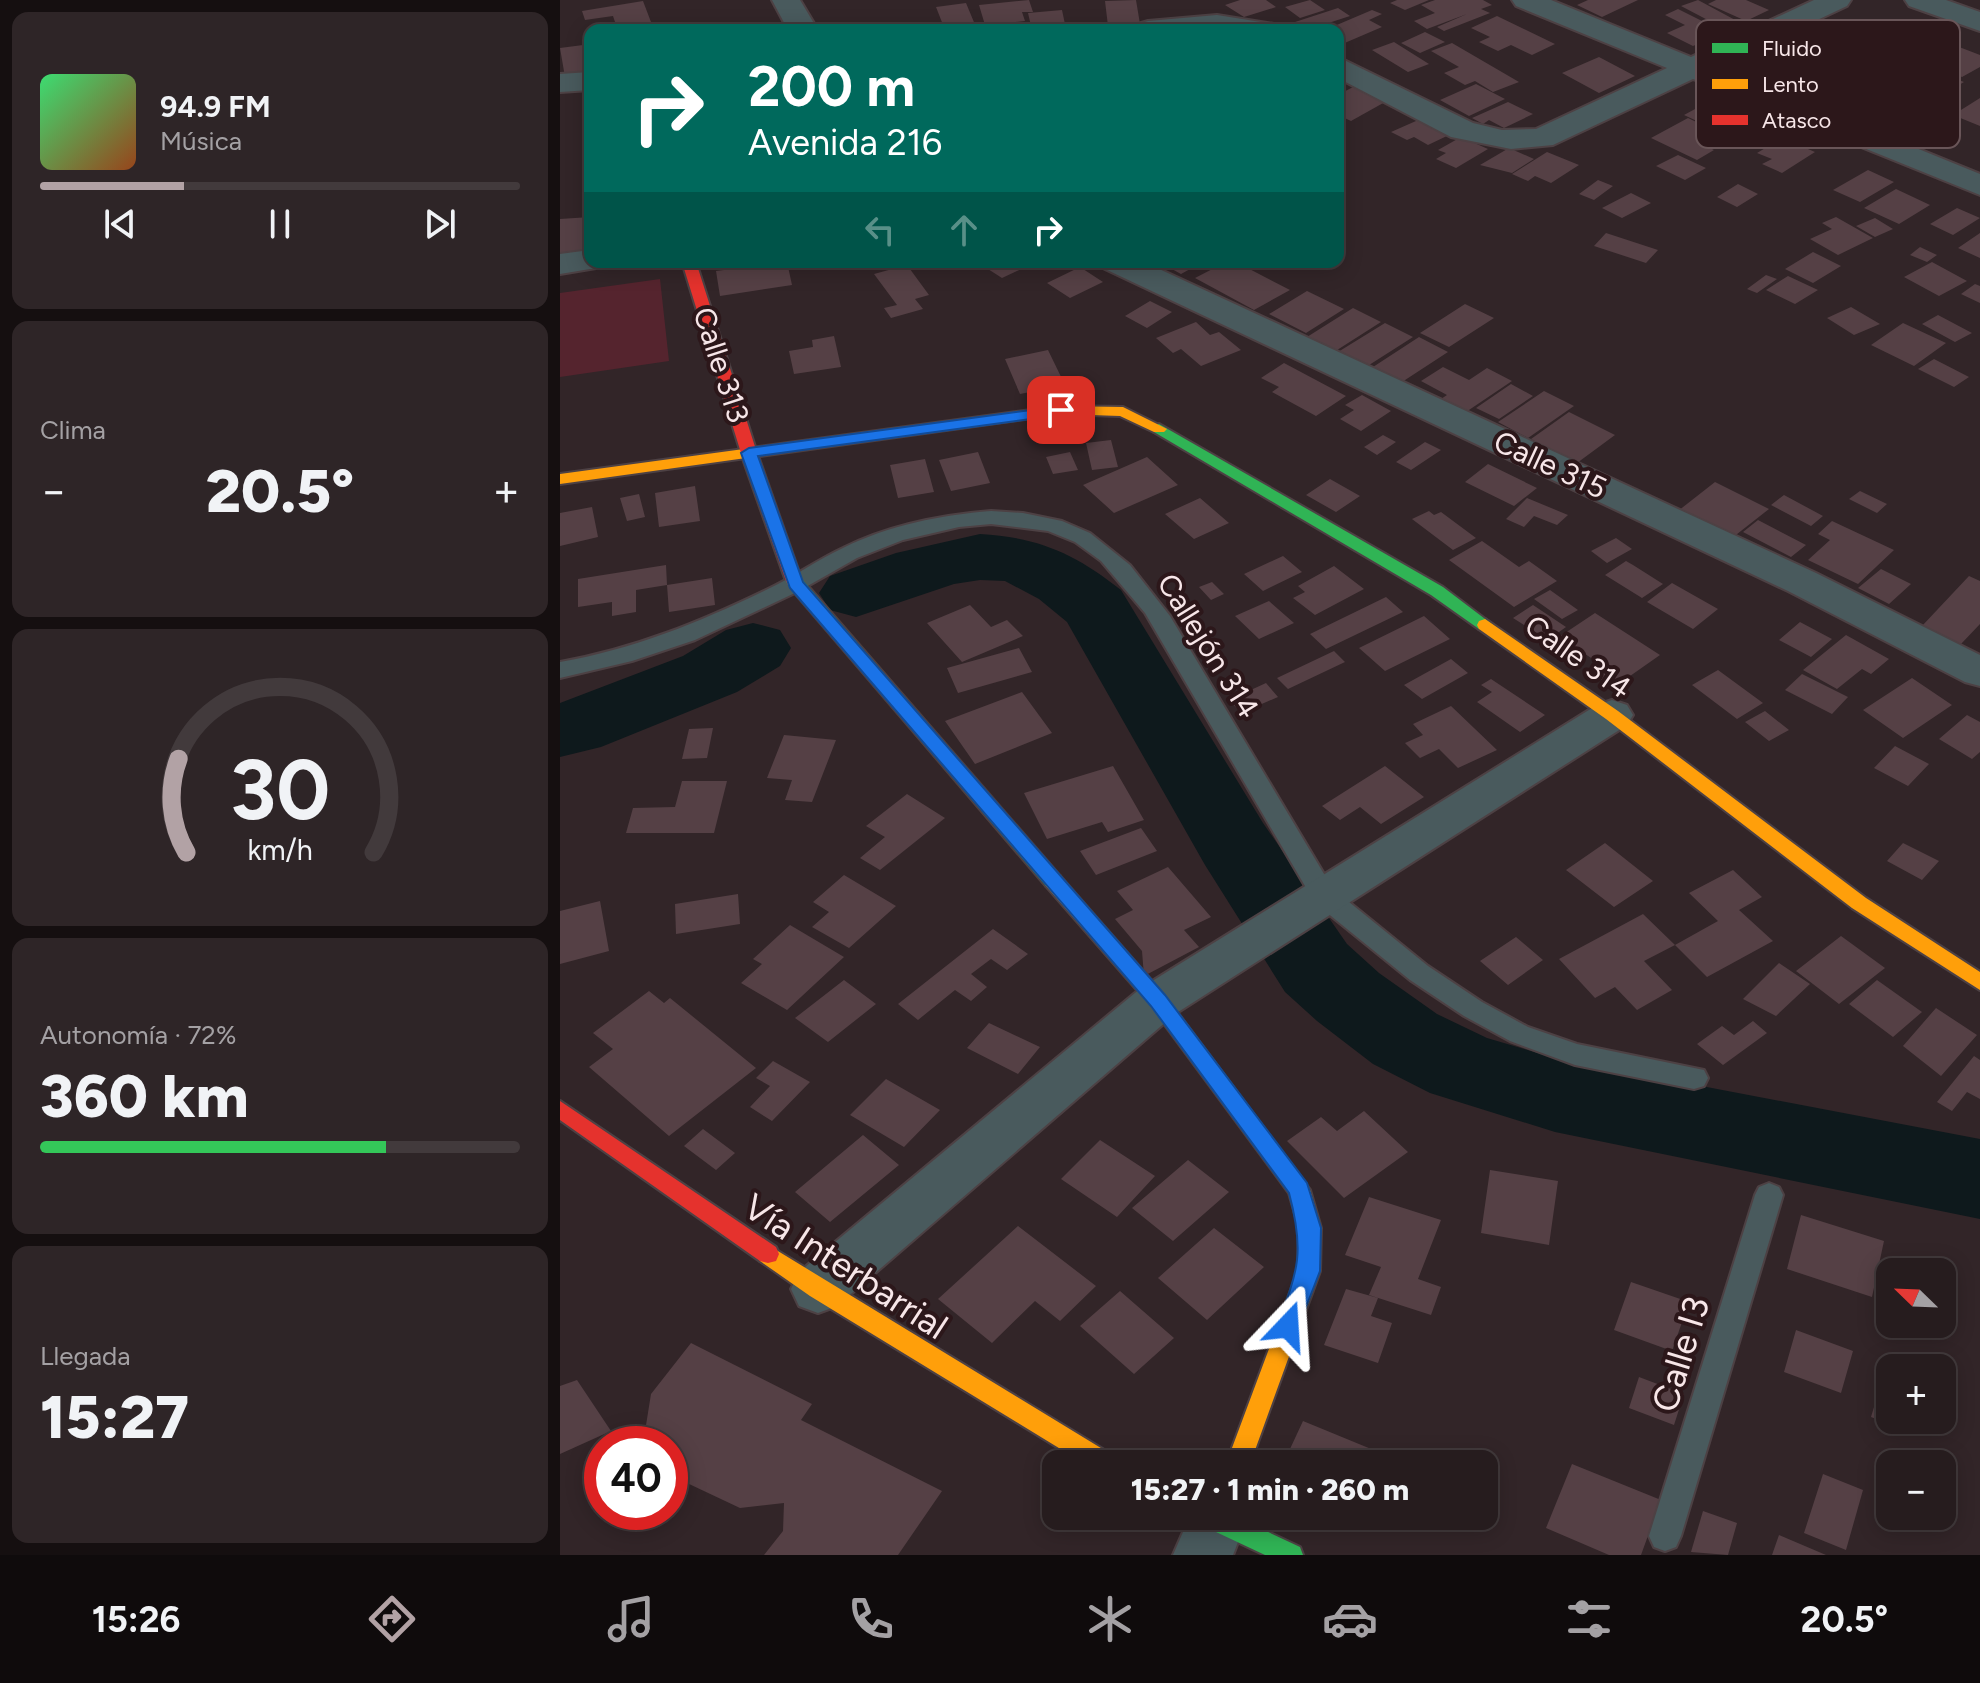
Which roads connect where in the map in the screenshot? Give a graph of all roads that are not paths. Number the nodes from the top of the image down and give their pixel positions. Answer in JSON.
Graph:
{"nodes":[{"id":1,"x":786,"y":0,"type":"edge"},
{"id":2,"x":1526,"y":0,"type":"edge"},
{"id":3,"x":1837,"y":0,"type":"edge"},
{"id":4,"x":1919,"y":0,"type":"edge"},
{"id":5,"x":1795,"y":20,"type":"edge"},
{"id":6,"x":1980,"y":22,"type":"edge"},
{"id":7,"x":800,"y":24,"type":"edge"},
{"id":8,"x":1695,"y":67,"type":"joint"},
{"id":9,"x":1344,"y":69,"type":"edge"},
{"id":10,"x":584,"y":81,"type":"edge"},
{"id":11,"x":560,"y":83,"type":"edge"},
{"id":12,"x":1891,"y":148,"type":"edge"},
{"id":13,"x":1980,"y":185,"type":"edge"},
{"id":14,"x":584,"y":261,"type":"edge"},
{"id":15,"x":560,"y":264,"type":"edge"},
{"id":16,"x":691,"y":268,"type":"edge"},
{"id":17,"x":1130,"y":268,"type":"edge"},
{"id":18,"x":749,"y":453,"type":"junction"},
{"id":19,"x":560,"y":479,"type":"edge"},
{"id":20,"x":795,"y":584,"type":"junction"},
{"id":21,"x":560,"y":670,"type":"edge"},
{"id":22,"x":1980,"y":672,"type":"edge"},
{"id":23,"x":1612,"y":715,"type":"junction"},
{"id":24,"x":1316,"y":901,"type":"junction"},
{"id":25,"x":1980,"y":982,"type":"edge"},
{"id":26,"x":1158,"y":1001,"type":"junction"},
{"id":27,"x":1694,"y":1078,"type":"dead end"},
{"id":28,"x":560,"y":1109,"type":"edge"},
{"id":29,"x":1769,"y":1195,"type":"dead end"},
{"id":30,"x":818,"y":1289,"type":"junction"},
{"id":31,"x":1083,"y":1450,"type":"edge"},
{"id":32,"x":1243,"y":1450,"type":"edge"},
{"id":33,"x":1220,"y":1530,"type":"edge"},
{"id":34,"x":1665,"y":1536,"type":"dead end"},
{"id":35,"x":1291,"y":1555,"type":"edge"}],
"edges":[{"from":1,"to":7,"type":"street"},
{"from":2,"to":8,"type":"street"},
{"from":3,"to":5,"type":"street"},
{"from":4,"to":6,"type":"street"},
{"from":8,"to":9,"type":"street"},
{"from":10,"to":11,"type":"street"},
{"from":12,"to":13,"type":"street"},
{"from":14,"to":15,"type":"street"},
{"from":16,"to":18,"type":"street","name":"Calle 313"},
{"from":17,"to":22,"type":"street","name":"Calle 315"},
{"from":18,"to":19,"type":"street"},
{"from":18,"to":20,"type":"street","name":"Calle 313"},
{"from":18,"to":23,"type":"street","name":"Calle 314"},
{"from":20,"to":21,"type":"lane","name":"Callejón 314"},
{"from":20,"to":24,"type":"lane","name":"Callejón 314"},
{"from":20,"to":26,"type":"street","name":"Calle 313"},
{"from":23,"to":24,"type":"street"},
{"from":23,"to":25,"type":"street","name":"Calle 314"},
{"from":24,"to":26,"type":"street"},
{"from":24,"to":27,"type":"lane"},
{"from":26,"to":30,"type":"street"},
{"from":26,"to":32,"type":"street","name":"Calle 313"},
{"from":28,"to":30,"type":"street","name":"Vía Interbarrial"},
{"from":29,"to":34,"type":"lane","name":"Calle I3"},
{"from":30,"to":31,"type":"street","name":"Vía Interbarrial"},
{"from":33,"to":35,"type":"street"}]}
